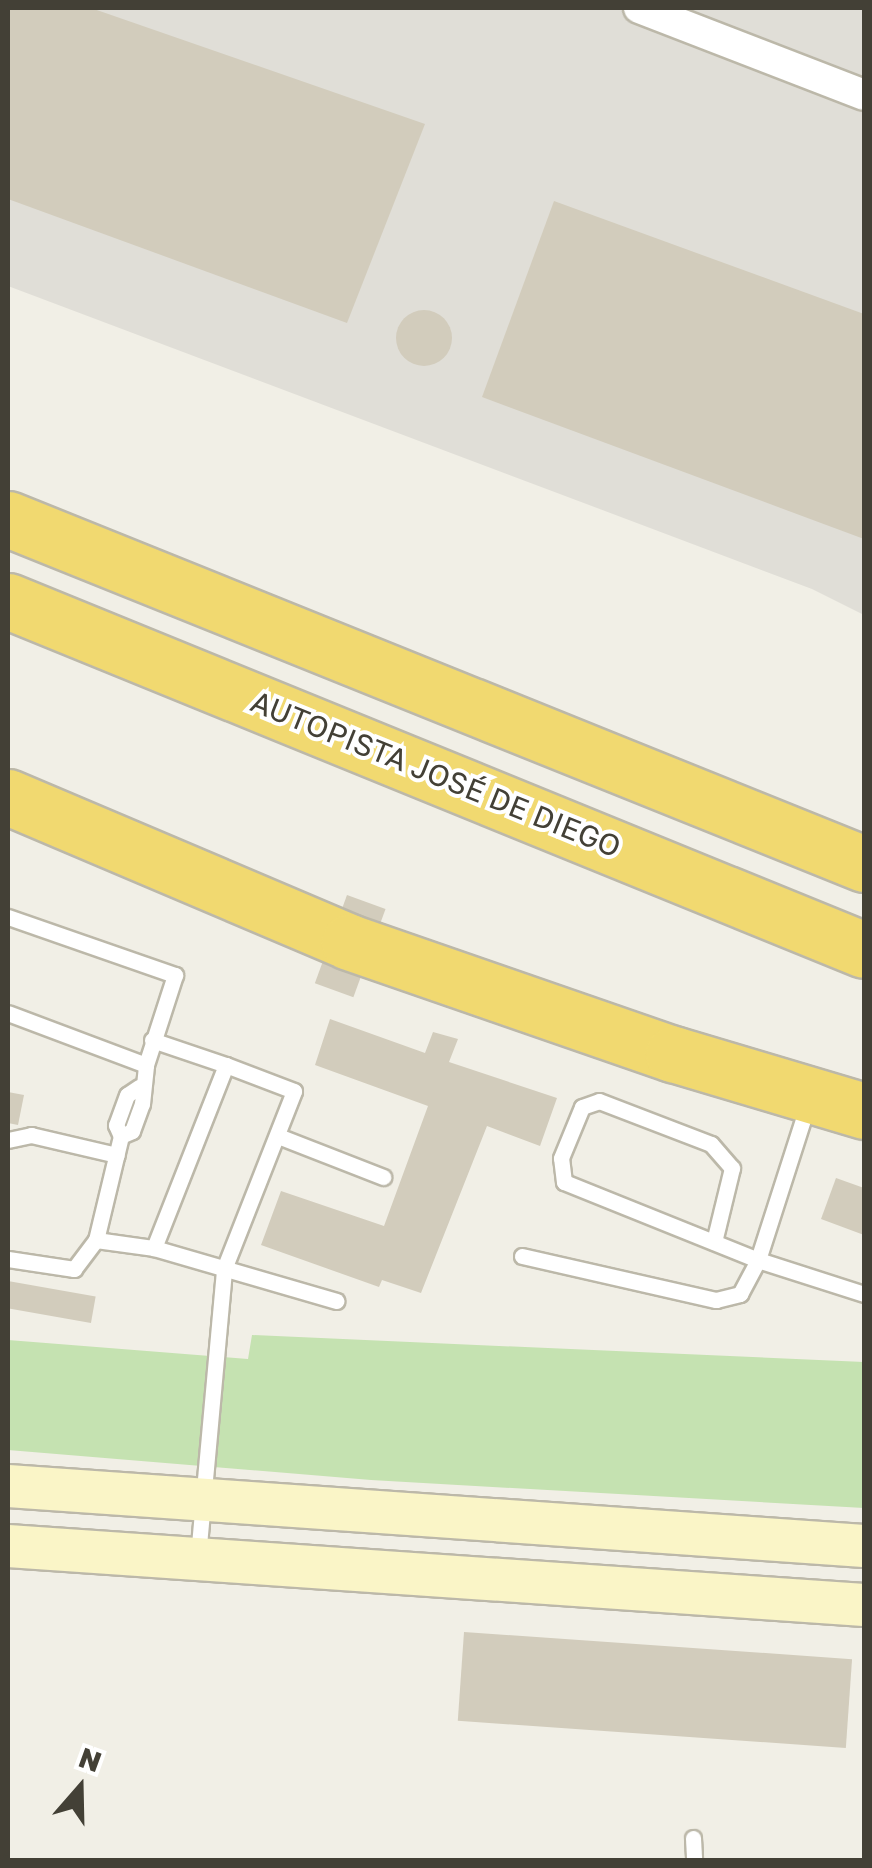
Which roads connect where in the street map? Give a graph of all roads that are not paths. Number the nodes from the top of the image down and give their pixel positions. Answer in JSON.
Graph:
{"nodes":[{"id":1,"x":640,"y":8,"type":"edge"},
{"id":2,"x":864,"y":94,"type":"edge"},
{"id":3,"x":8,"y":519,"type":"edge"},
{"id":4,"x":8,"y":600,"type":"edge"},
{"id":5,"x":8,"y":797,"type":"edge"},
{"id":6,"x":864,"y":864,"type":"edge"},
{"id":7,"x":8,"y":917,"type":"edge"},
{"id":8,"x":864,"y":950,"type":"edge"},
{"id":9,"x":8,"y":1013,"type":"edge"},
{"id":10,"x":152,"y":1040,"type":"junction"},
{"id":11,"x":146,"y":1065,"type":"junction"},
{"id":12,"x":226,"y":1065,"type":"junction"},
{"id":13,"x":811,"y":1096,"type":"junction"},
{"id":14,"x":864,"y":1111,"type":"edge"},
{"id":15,"x":278,"y":1136,"type":"junction"},
{"id":16,"x":8,"y":1140,"type":"edge"},
{"id":17,"x":117,"y":1155,"type":"junction"},
{"id":18,"x":383,"y":1177,"type":"dead end"},
{"id":19,"x":96,"y":1240,"type":"junction"},
{"id":20,"x":714,"y":1242,"type":"junction"},
{"id":21,"x":154,"y":1248,"type":"junction"},
{"id":22,"x":522,"y":1256,"type":"dead end"},
{"id":23,"x":8,"y":1259,"type":"edge"},
{"id":24,"x":758,"y":1260,"type":"junction"},
{"id":25,"x":224,"y":1269,"type":"junction"},
{"id":26,"x":864,"y":1294,"type":"edge"},
{"id":27,"x":336,"y":1301,"type":"dead end"},
{"id":28,"x":8,"y":1486,"type":"edge"},
{"id":29,"x":200,"y":1498,"type":"junction"},
{"id":30,"x":8,"y":1546,"type":"edge"},
{"id":31,"x":864,"y":1546,"type":"edge"},
{"id":32,"x":198,"y":1560,"type":"junction"},
{"id":33,"x":864,"y":1605,"type":"edge"},
{"id":34,"x":694,"y":1838,"type":"dead end"},
{"id":35,"x":694,"y":1860,"type":"edge"}],
"edges":[{"from":1,"to":2,"type":"street"},
{"from":3,"to":6,"type":"highway"},
{"from":4,"to":8,"type":"highway","name":"AUTOPISTA JOSÉ DE DIEGO"},
{"from":5,"to":13,"type":"highway"},
{"from":7,"to":10,"type":"lane"},
{"from":9,"to":11,"type":"lane"},
{"from":10,"to":11,"type":"lane"},
{"from":10,"to":12,"type":"lane"},
{"from":11,"to":17,"type":"lane"},
{"from":12,"to":15,"type":"lane"},
{"from":12,"to":21,"type":"lane"},
{"from":13,"to":14,"type":"highway"},
{"from":13,"to":24,"type":"lane"},
{"from":15,"to":18,"type":"lane"},
{"from":15,"to":25,"type":"lane"},
{"from":16,"to":17,"type":"lane"},
{"from":17,"to":19,"type":"lane"},
{"from":19,"to":21,"type":"lane"},
{"from":19,"to":23,"type":"lane"},
{"from":20,"to":20,"type":"lane"},
{"from":20,"to":24,"type":"lane"},
{"from":21,"to":25,"type":"lane"},
{"from":22,"to":24,"type":"lane"},
{"from":24,"to":26,"type":"lane"},
{"from":25,"to":27,"type":"lane"},
{"from":25,"to":29,"type":"lane"},
{"from":28,"to":29,"type":"street"},
{"from":29,"to":31,"type":"street"},
{"from":29,"to":32,"type":"lane"},
{"from":30,"to":32,"type":"street"},
{"from":32,"to":33,"type":"street"},
{"from":34,"to":35,"type":"lane"}]}
